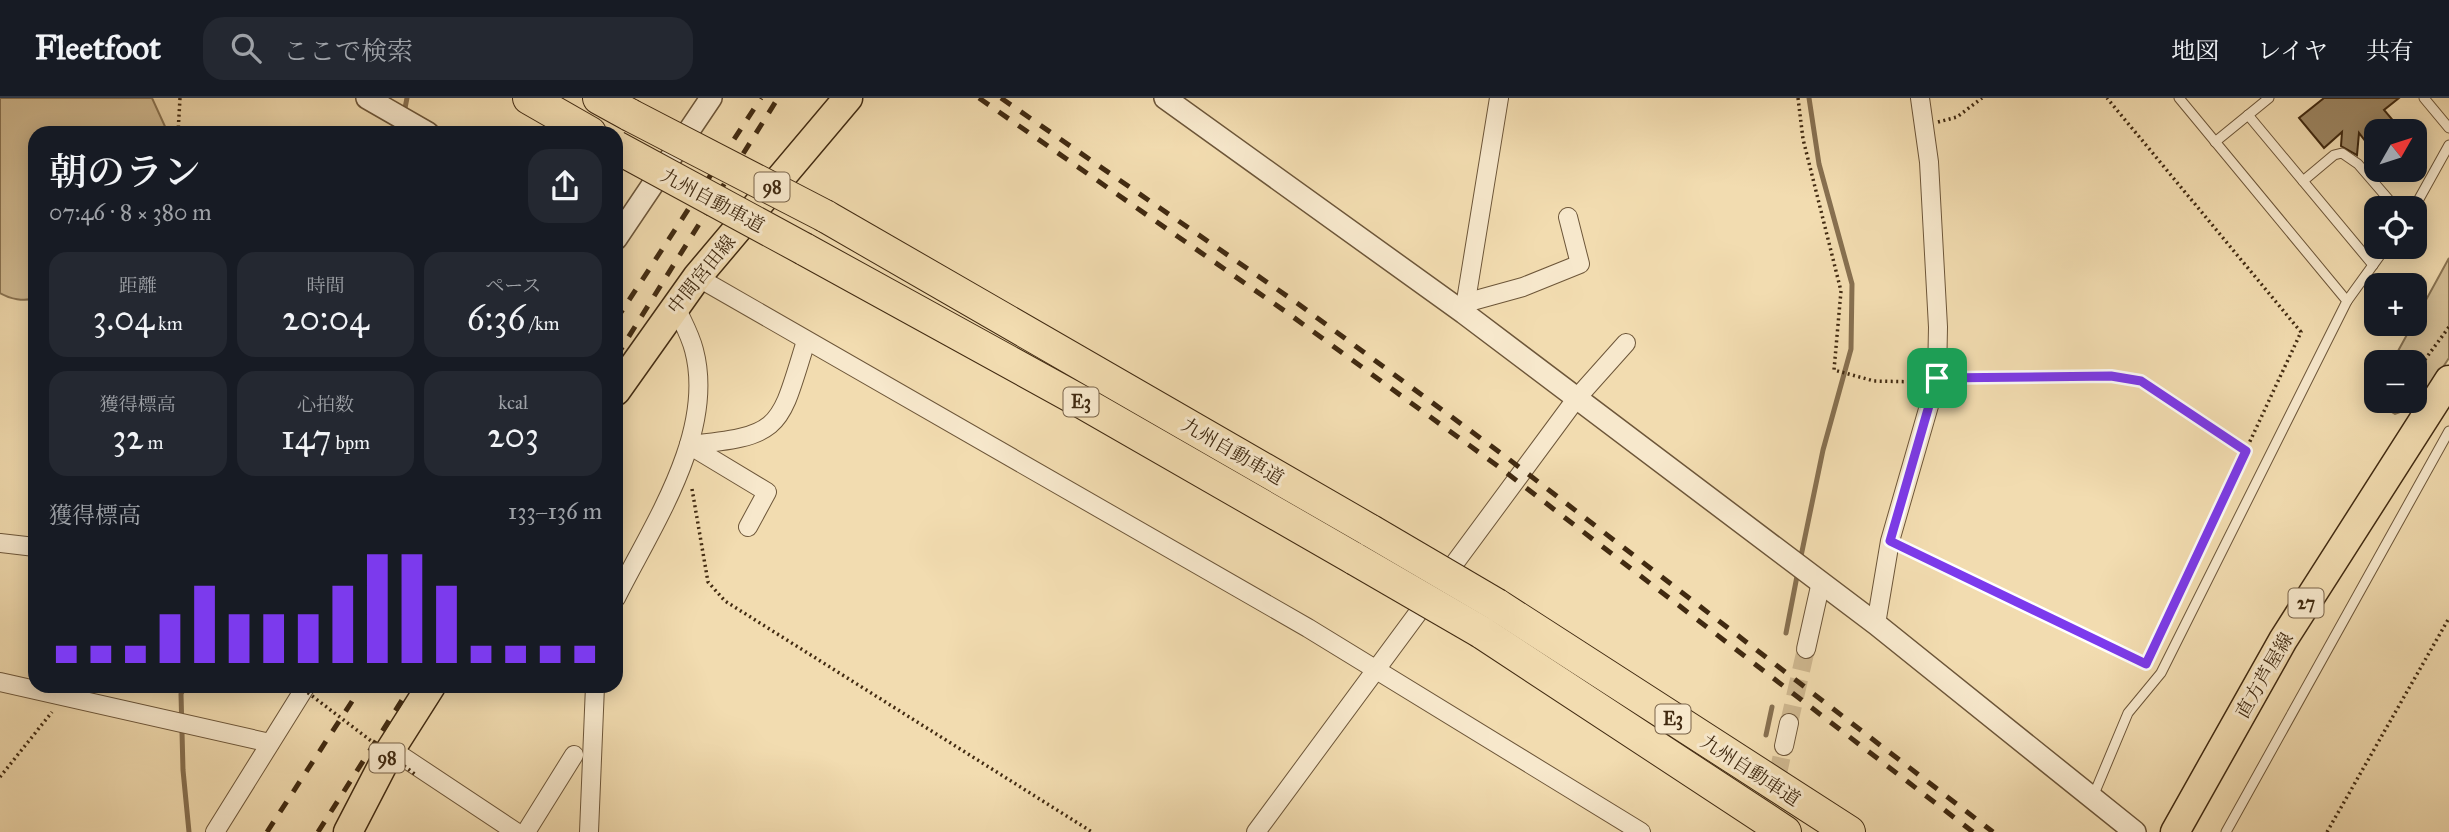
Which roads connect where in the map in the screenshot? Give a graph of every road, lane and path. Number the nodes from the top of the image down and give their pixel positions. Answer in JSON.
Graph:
{"nodes":[{"id":1,"x":180,"y":98,"type":"edge"},
{"id":2,"x":368,"y":98,"type":"edge"},
{"id":3,"x":599,"y":98,"type":"edge"},
{"id":4,"x":711,"y":98,"type":"edge"},
{"id":5,"x":848,"y":98,"type":"edge"},
{"id":6,"x":1165,"y":98,"type":"edge"},
{"id":7,"x":1499,"y":98,"type":"edge"},
{"id":8,"x":1798,"y":98,"type":"edge"},
{"id":9,"x":1920,"y":98,"type":"edge"},
{"id":10,"x":1982,"y":98,"type":"edge"},
{"id":11,"x":2107,"y":98,"type":"edge"},
{"id":12,"x":2179,"y":98,"type":"edge"},
{"id":13,"x":2269,"y":98,"type":"edge"},
{"id":14,"x":2424,"y":98,"type":"edge"},
{"id":15,"x":534,"y":101,"type":"edge"},
{"id":16,"x":394,"y":105,"type":"edge"},
{"id":17,"x":632,"y":106,"type":"edge"},
{"id":18,"x":2248,"y":115,"type":"junction"},
{"id":19,"x":1924,"y":125,"type":"junction"},
{"id":20,"x":178,"y":126,"type":"edge"},
{"id":21,"x":420,"y":126,"type":"edge"},
{"id":22,"x":578,"y":126,"type":"edge"},
{"id":23,"x":2449,"y":128,"type":"edge"},
{"id":24,"x":2215,"y":142,"type":"junction"},
{"id":25,"x":2449,"y":145,"type":"edge"},
{"id":26,"x":623,"y":151,"type":"edge"},
{"id":27,"x":2303,"y":181,"type":"junction"},
{"id":28,"x":2386,"y":196,"type":"edge"},
{"id":29,"x":2421,"y":196,"type":"edge"},
{"id":30,"x":1568,"y":216,"type":"dead end"},
{"id":31,"x":623,"y":230,"type":"edge"},
{"id":32,"x":2377,"y":259,"type":"edge"},
{"id":33,"x":2373,"y":265,"type":"junction"},
{"id":34,"x":697,"y":277,"type":"junction"},
{"id":35,"x":2347,"y":301,"type":"junction"},
{"id":36,"x":675,"y":305,"type":"junction"},
{"id":37,"x":1465,"y":308,"type":"junction"},
{"id":38,"x":2449,"y":327,"type":"edge"},
{"id":39,"x":806,"y":341,"type":"junction"},
{"id":40,"x":1626,"y":343,"type":"dead end"},
{"id":41,"x":2427,"y":357,"type":"edge"},
{"id":42,"x":1937,"y":378,"type":"junction"},
{"id":43,"x":2449,"y":380,"type":"edge"},
{"id":44,"x":623,"y":381,"type":"edge"},
{"id":45,"x":1576,"y":399,"type":"junction"},
{"id":46,"x":2449,"y":431,"type":"edge"},
{"id":47,"x":688,"y":450,"type":"junction"},
{"id":48,"x":2246,"y":451,"type":"junction"},
{"id":49,"x":748,"y":527,"type":"dead end"},
{"id":50,"x":1890,"y":541,"type":"junction"},
{"id":51,"x":0,"y":543,"type":"edge"},
{"id":52,"x":28,"y":546,"type":"edge"},
{"id":53,"x":1817,"y":580,"type":"junction"},
{"id":54,"x":623,"y":584,"type":"edge"},
{"id":55,"x":2449,"y":618,"type":"edge"},
{"id":56,"x":1876,"y":624,"type":"junction"},
{"id":57,"x":1806,"y":649,"type":"tunnel mouth"},
{"id":58,"x":1376,"y":668,"type":"junction"},
{"id":59,"x":0,"y":682,"type":"edge"},
{"id":60,"x":28,"y":688,"type":"edge"},
{"id":61,"x":50,"y":693,"type":"edge"},
{"id":62,"x":302,"y":693,"type":"edge"},
{"id":63,"x":308,"y":693,"type":"edge"},
{"id":64,"x":427,"y":693,"type":"edge"},
{"id":65,"x":595,"y":693,"type":"edge"},
{"id":66,"x":64,"y":696,"type":"junction"},
{"id":67,"x":1789,"y":723,"type":"tunnel mouth"},
{"id":68,"x":270,"y":743,"type":"junction"},
{"id":69,"x":1784,"y":746,"type":"tunnel mouth"},
{"id":70,"x":391,"y":749,"type":"junction"},
{"id":71,"x":574,"y":755,"type":"dead end"},
{"id":72,"x":416,"y":775,"type":"dead end"},
{"id":73,"x":0,"y":776,"type":"edge"},
{"id":74,"x":2092,"y":799,"type":"junction"},
{"id":75,"x":215,"y":832,"type":"edge"},
{"id":76,"x":348,"y":832,"type":"edge"},
{"id":77,"x":516,"y":832,"type":"edge"},
{"id":78,"x":526,"y":832,"type":"edge"},
{"id":79,"x":589,"y":832,"type":"edge"},
{"id":80,"x":1092,"y":832,"type":"edge"},
{"id":81,"x":1256,"y":832,"type":"edge"},
{"id":82,"x":1641,"y":832,"type":"edge"},
{"id":83,"x":1785,"y":832,"type":"edge"},
{"id":84,"x":1849,"y":832,"type":"edge"},
{"id":85,"x":2135,"y":832,"type":"edge"},
{"id":86,"x":2175,"y":832,"type":"edge"},
{"id":87,"x":2226,"y":832,"type":"edge"},
{"id":88,"x":2327,"y":832,"type":"edge"}],
"edges":[{"from":1,"to":20,"type":"path"},
{"from":2,"to":16,"type":"street"},
{"from":3,"to":17,"type":"highway","name":"九州自動車道","number":"E3"},
{"from":4,"to":31,"type":"street"},
{"from":5,"to":34,"type":"main road","name":"中間宮田線","number":"98"},
{"from":6,"to":37,"type":"street"},
{"from":7,"to":37,"type":"street"},
{"from":8,"to":42,"type":"path"},
{"from":9,"to":19,"type":"street"},
{"from":10,"to":19,"type":"path"},
{"from":11,"to":48,"type":"path"},
{"from":12,"to":24,"type":"lane"},
{"from":13,"to":18,"type":"lane"},
{"from":14,"to":23,"type":"lane"},
{"from":15,"to":22,"type":"highway"},
{"from":16,"to":21,"type":"street"},
{"from":17,"to":84,"type":"highway","name":"九州自動車道","number":"E3","bridge":true},
{"from":18,"to":24,"type":"lane"},
{"from":18,"to":27,"type":"lane"},
{"from":19,"to":42,"type":"street"},
{"from":24,"to":35,"type":"lane"},
{"from":25,"to":29,"type":"lane"},
{"from":26,"to":83,"type":"highway","name":"九州自動車道","number":"E3","bridge":true},
{"from":27,"to":28,"type":"lane"},
{"from":27,"to":33,"type":"lane"},
{"from":30,"to":37,"type":"street"},
{"from":32,"to":33,"type":"lane"},
{"from":33,"to":35,"type":"lane"},
{"from":34,"to":36,"type":"main road","name":"中間宮田線","number":"98"},
{"from":34,"to":39,"type":"street"},
{"from":35,"to":74,"type":"lane"},
{"from":36,"to":44,"type":"main road","name":"中間宮田線","number":"98"},
{"from":36,"to":47,"type":"street"},
{"from":37,"to":45,"type":"street"},
{"from":38,"to":41,"type":"path"},
{"from":39,"to":47,"type":"street"},
{"from":39,"to":58,"type":"street"},
{"from":40,"to":45,"type":"street"},
{"from":42,"to":48,"type":"path"},
{"from":42,"to":50,"type":"street"},
{"from":43,"to":86,"type":"main road","name":"直方芦屋線","number":"27"},
{"from":45,"to":53,"type":"street"},
{"from":45,"to":58,"type":"street"},
{"from":46,"to":87,"type":"lane"},
{"from":47,"to":49,"type":"street"},
{"from":47,"to":54,"type":"street"},
{"from":47,"to":80,"type":"path"},
{"from":48,"to":50,"type":"path"},
{"from":50,"to":56,"type":"street"},
{"from":51,"to":52,"type":"street"},
{"from":53,"to":56,"type":"street"},
{"from":53,"to":57,"type":"street"},
{"from":55,"to":88,"type":"path"},
{"from":56,"to":74,"type":"street"},
{"from":58,"to":81,"type":"street"},
{"from":58,"to":82,"type":"street"},
{"from":59,"to":60,"type":"street"},
{"from":61,"to":66,"type":"street"},
{"from":62,"to":68,"type":"street"},
{"from":63,"to":72,"type":"path","bridge":true},
{"from":64,"to":70,"type":"main road","number":"98"},
{"from":65,"to":79,"type":"street"},
{"from":66,"to":68,"type":"street"},
{"from":66,"to":73,"type":"path"},
{"from":67,"to":69,"type":"street"},
{"from":68,"to":75,"type":"street"},
{"from":70,"to":76,"type":"main road","number":"98"},
{"from":70,"to":77,"type":"street"},
{"from":71,"to":78,"type":"street"},
{"from":74,"to":85,"type":"street"}]}
